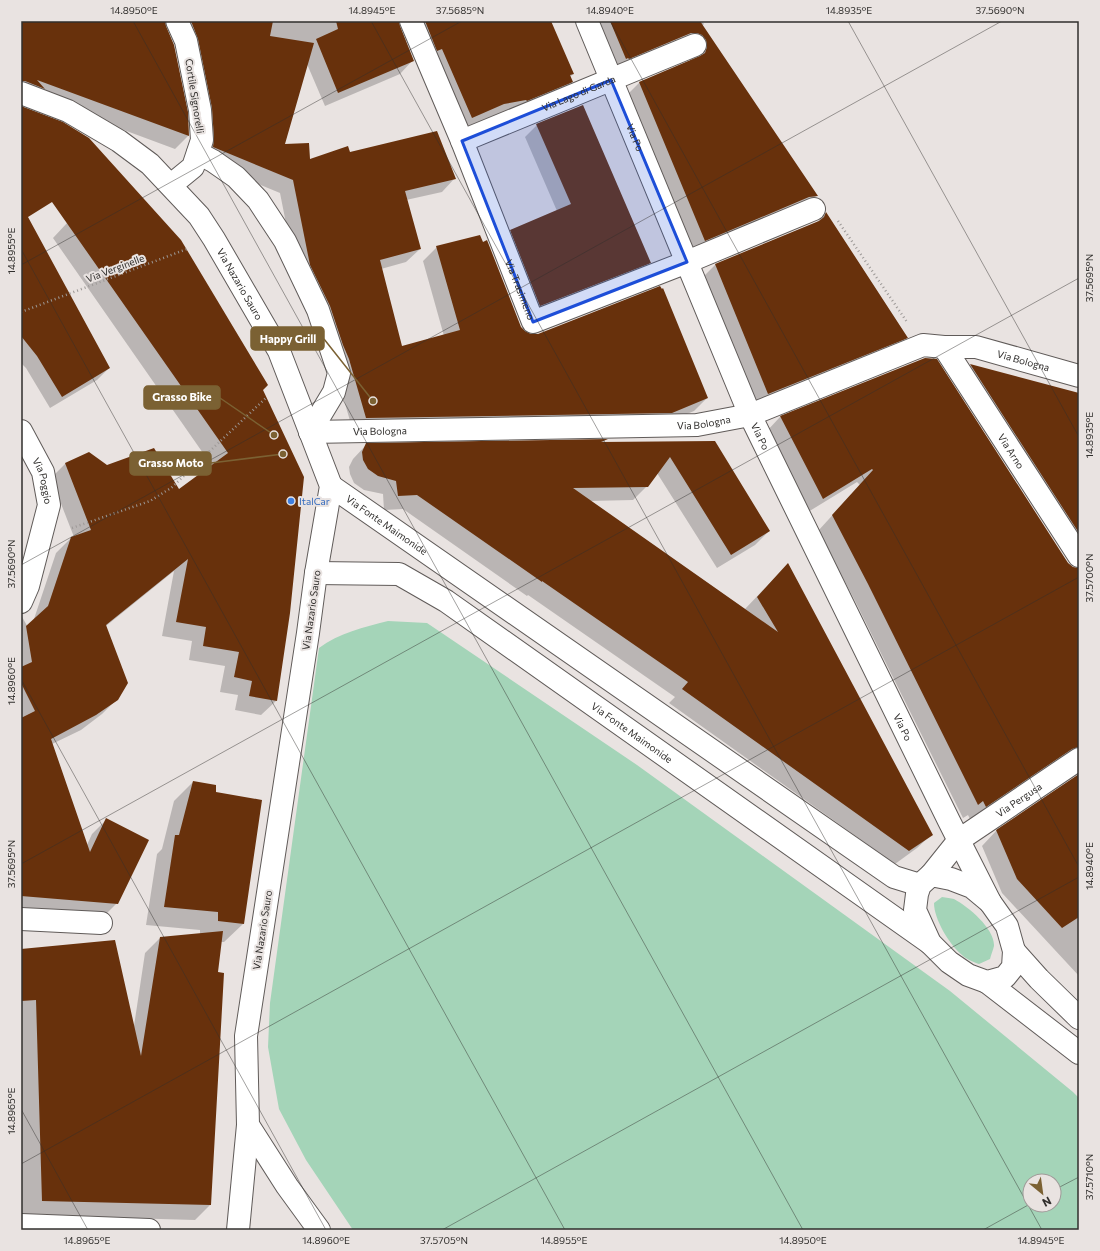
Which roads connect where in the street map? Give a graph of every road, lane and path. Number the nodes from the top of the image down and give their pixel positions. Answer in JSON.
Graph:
{"nodes":[{"id":1,"x":178,"y":21,"type":"edge"},
{"id":2,"x":411,"y":21,"type":"edge"},
{"id":3,"x":587,"y":21,"type":"edge"},
{"id":4,"x":695,"y":45,"type":"dead end"},
{"id":5,"x":611,"y":80,"type":"junction"},
{"id":6,"x":21,"y":93,"type":"edge"},
{"id":7,"x":462,"y":141,"type":"junction"},
{"id":8,"x":198,"y":154,"type":"junction"},
{"id":9,"x":171,"y":185,"type":"junction"},
{"id":10,"x":814,"y":209,"type":"joint"},
{"id":11,"x":214,"y":239,"type":"junction"},
{"id":12,"x":687,"y":262,"type":"junction"},
{"id":13,"x":21,"y":312,"type":"edge"},
{"id":14,"x":934,"y":346,"type":"junction"},
{"id":15,"x":288,"y":376,"type":"junction"},
{"id":16,"x":1079,"y":376,"type":"edge"},
{"id":17,"x":750,"y":415,"type":"junction"},
{"id":18,"x":21,"y":431,"type":"edge"},
{"id":19,"x":310,"y":432,"type":"junction"},
{"id":20,"x":331,"y":486,"type":"junction"},
{"id":21,"x":40,"y":539,"type":"junction"},
{"id":22,"x":1079,"y":556,"type":"edge"},
{"id":23,"x":316,"y":573,"type":"junction"},
{"id":24,"x":23,"y":588,"type":"edge"},
{"id":25,"x":1079,"y":759,"type":"edge"},
{"id":26,"x":958,"y":840,"type":"junction"},
{"id":27,"x":925,"y":880,"type":"junction"},
{"id":28,"x":990,"y":902,"type":"junction"},
{"id":29,"x":21,"y":920,"type":"edge"},
{"id":30,"x":101,"y":923,"type":"dead end"},
{"id":31,"x":930,"y":943,"type":"junction"},
{"id":32,"x":1014,"y":951,"type":"junction"},
{"id":33,"x":987,"y":982,"type":"junction"},
{"id":34,"x":1079,"y":1018,"type":"edge"},
{"id":35,"x":1079,"y":1053,"type":"edge"},
{"id":36,"x":248,"y":1125,"type":"junction"},
{"id":37,"x":21,"y":1225,"type":"edge"},
{"id":38,"x":149,"y":1230,"type":"edge"},
{"id":39,"x":238,"y":1230,"type":"edge"},
{"id":40,"x":319,"y":1230,"type":"edge"}],
"edges":[{"from":1,"to":8,"type":"street","name":"Cortile Signorelli"},
{"from":2,"to":7,"type":"street","name":"Via Trasimeno"},
{"from":3,"to":5,"type":"street","name":"Via Po"},
{"from":4,"to":5,"type":"street","name":"Via Lago di Garda"},
{"from":5,"to":7,"type":"street","name":"Via Lago di Garda"},
{"from":5,"to":12,"type":"street","name":"Via Po"},
{"from":6,"to":9,"type":"street","name":"Via Nazario Sauro"},
{"from":7,"to":12,"type":"street","name":"Via Trasimeno"},
{"from":8,"to":9,"type":"street","name":"Cortile Signorelli"},
{"from":8,"to":19,"type":"street"},
{"from":9,"to":11,"type":"street","name":"Via Nazario Sauro"},
{"from":10,"to":12,"type":"street","name":"Via Trasimeno"},
{"from":10,"to":14,"type":"path"},
{"from":11,"to":13,"type":"path","name":"Via Verginelle"},
{"from":11,"to":15,"type":"street","name":"Via Nazario Sauro"},
{"from":12,"to":17,"type":"street","name":"Via Po"},
{"from":14,"to":16,"type":"street","name":"Via Bologna"},
{"from":14,"to":17,"type":"street","name":"Via Bologna"},
{"from":14,"to":22,"type":"street","name":"Via Arno"},
{"from":15,"to":19,"type":"street","name":"Via Nazario Sauro"},
{"from":15,"to":21,"type":"path"},
{"from":17,"to":19,"type":"street","name":"Via Bologna"},
{"from":17,"to":26,"type":"street","name":"Via Po"},
{"from":18,"to":21,"type":"street","name":"Via Poggio"},
{"from":19,"to":20,"type":"street","name":"Via Nazario Sauro"},
{"from":20,"to":23,"type":"street","name":"Via Nazario Sauro"},
{"from":20,"to":27,"type":"street","name":"Via Fonte Maimonide"},
{"from":21,"to":24,"type":"street","name":"Via Poggio"},
{"from":23,"to":31,"type":"street","name":"Via Fonte Maimonide"},
{"from":23,"to":36,"type":"street","name":"Via Nazario Sauro"},
{"from":25,"to":26,"type":"street","name":"Via Pergusa"},
{"from":26,"to":27,"type":"street","name":"Via Pergusa"},
{"from":26,"to":28,"type":"street","name":"Via Po"},
{"from":27,"to":28,"type":"street"},
{"from":27,"to":31,"type":"street"},
{"from":28,"to":32,"type":"street"},
{"from":29,"to":30,"type":"street"},
{"from":31,"to":33,"type":"street"},
{"from":32,"to":33,"type":"street"},
{"from":32,"to":34,"type":"street"},
{"from":33,"to":35,"type":"street"},
{"from":36,"to":39,"type":"street","name":"Via Nazario Sauro"},
{"from":36,"to":40,"type":"street"},
{"from":37,"to":38,"type":"street"}]}
